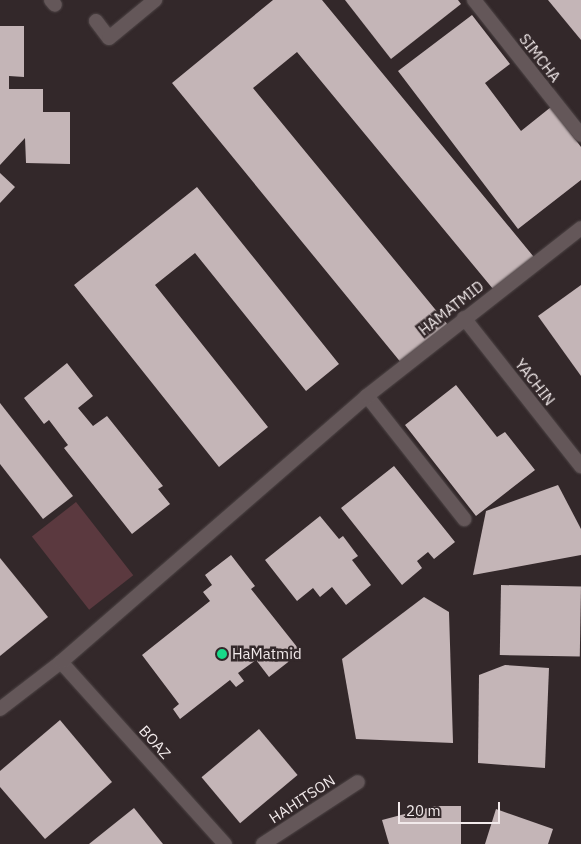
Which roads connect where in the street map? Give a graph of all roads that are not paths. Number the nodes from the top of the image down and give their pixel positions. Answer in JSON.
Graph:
{"nodes":[{"id":1,"x":155,"y":0,"type":"edge"},
{"id":2,"x":474,"y":0,"type":"edge"},
{"id":3,"x":96,"y":21,"type":"dead end"},
{"id":4,"x":581,"y":135,"type":"edge"},
{"id":5,"x":581,"y":228,"type":"edge"},
{"id":6,"x":464,"y":318,"type":"junction"},
{"id":7,"x":367,"y":396,"type":"junction"},
{"id":8,"x":581,"y":466,"type":"edge"},
{"id":9,"x":464,"y":519,"type":"dead end"},
{"id":10,"x":61,"y":662,"type":"junction"},
{"id":11,"x":0,"y":709,"type":"edge"},
{"id":12,"x":358,"y":782,"type":"dead end"},
{"id":13,"x":225,"y":844,"type":"edge"},
{"id":14,"x":263,"y":844,"type":"edge"}],
"edges":[{"from":1,"to":3,"type":"street"},
{"from":2,"to":4,"type":"street","name":"SIMCHA"},
{"from":5,"to":6,"type":"street","name":"HAMATMID"},
{"from":6,"to":7,"type":"street","name":"HAMATMID"},
{"from":6,"to":8,"type":"street","name":"YACHIN"},
{"from":7,"to":9,"type":"street"},
{"from":7,"to":10,"type":"street","name":"HAMATMID"},
{"from":10,"to":11,"type":"street","name":"HAMATMID"},
{"from":10,"to":13,"type":"street","name":"BOAZ"},
{"from":12,"to":14,"type":"street","name":"HAHITSON"}]}
